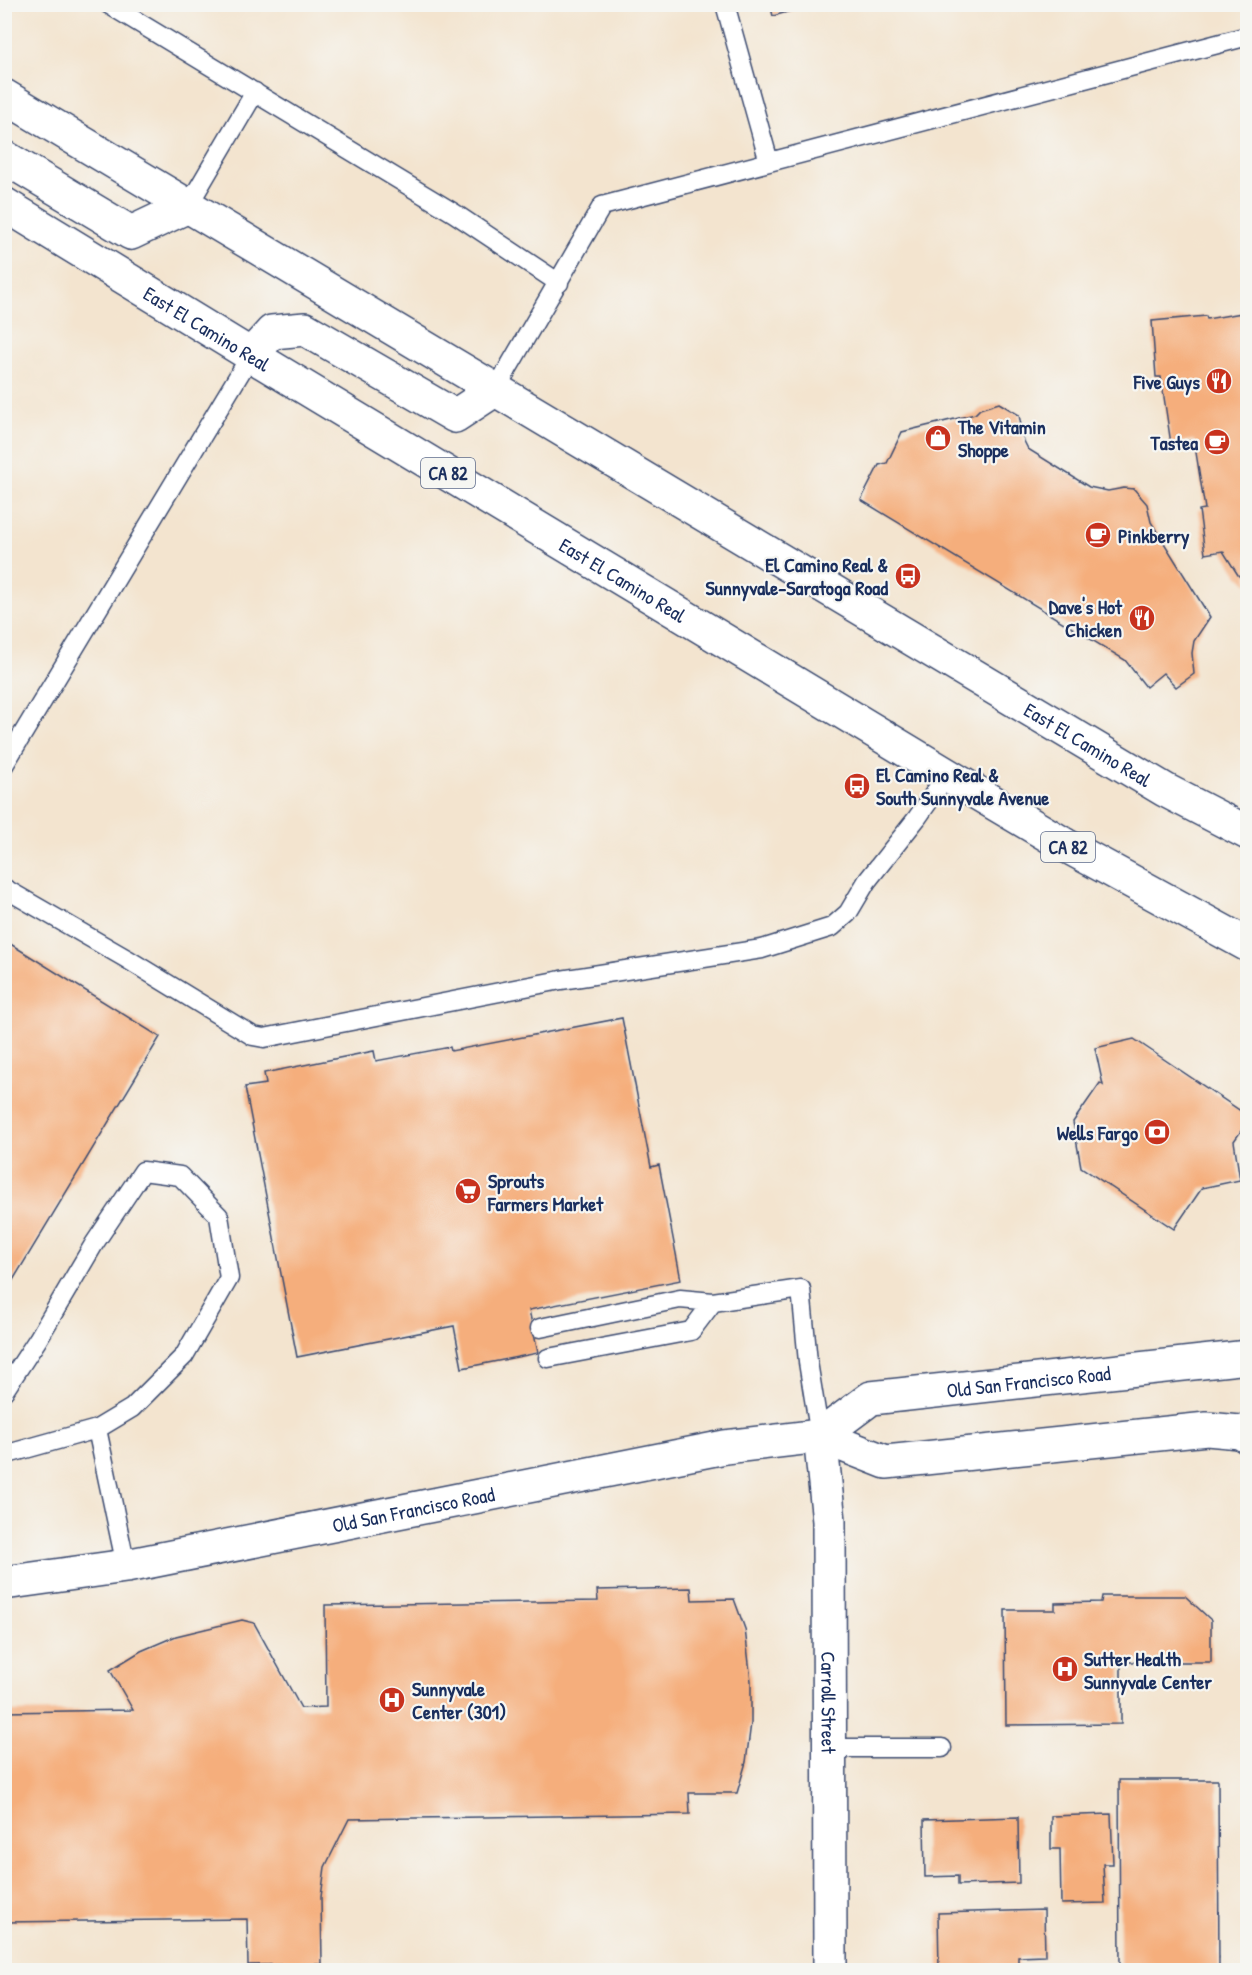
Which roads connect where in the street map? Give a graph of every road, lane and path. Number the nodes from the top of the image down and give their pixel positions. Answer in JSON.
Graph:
{"nodes":[{"id":1,"x":108,"y":4,"type":"edge"},
{"id":2,"x":725,"y":4,"type":"edge"},
{"id":3,"x":1248,"y":36,"type":"edge"},
{"id":4,"x":255,"y":92,"type":"junction"},
{"id":5,"x":4,"y":96,"type":"edge"},
{"id":6,"x":4,"y":157,"type":"edge"},
{"id":7,"x":769,"y":162,"type":"junction"},
{"id":8,"x":4,"y":204,"type":"edge"},
{"id":9,"x":188,"y":206,"type":"junction"},
{"id":10,"x":559,"y":284,"type":"junction"},
{"id":11,"x":251,"y":355,"type":"junction"},
{"id":12,"x":496,"y":389,"type":"junction"},
{"id":13,"x":4,"y":765,"type":"edge"},
{"id":14,"x":947,"y":775,"type":"junction"},
{"id":15,"x":1248,"y":833,"type":"edge"},
{"id":16,"x":4,"y":888,"type":"edge"},
{"id":17,"x":1248,"y":945,"type":"edge"},
{"id":18,"x":713,"y":1302,"type":"junction"},
{"id":19,"x":540,"y":1328,"type":"dead end"},
{"id":20,"x":1248,"y":1357,"type":"edge"},
{"id":21,"x":548,"y":1358,"type":"dead end"},
{"id":22,"x":4,"y":1391,"type":"edge"},
{"id":23,"x":98,"y":1428,"type":"junction"},
{"id":24,"x":820,"y":1436,"type":"junction"},
{"id":25,"x":1248,"y":1437,"type":"edge"},
{"id":26,"x":4,"y":1455,"type":"edge"},
{"id":27,"x":126,"y":1566,"type":"junction"},
{"id":28,"x":4,"y":1583,"type":"edge"},
{"id":29,"x":829,"y":1748,"type":"junction"},
{"id":30,"x":942,"y":1748,"type":"dead end"},
{"id":31,"x":830,"y":1971,"type":"edge"}],
"edges":[{"from":1,"to":4,"type":"lane"},
{"from":2,"to":7,"type":"lane"},
{"from":3,"to":7,"type":"lane"},
{"from":4,"to":9,"type":"lane"},
{"from":4,"to":10,"type":"lane"},
{"from":5,"to":9,"type":"main road","name":"East El Camino Real"},
{"from":6,"to":9,"type":"main road"},
{"from":7,"to":10,"type":"lane"},
{"from":8,"to":11,"type":"main road","name":"East El Camino Real","number":"CA 82"},
{"from":9,"to":12,"type":"main road","name":"East El Camino Real"},
{"from":10,"to":12,"type":"lane"},
{"from":11,"to":12,"type":"main road"},
{"from":11,"to":13,"type":"lane"},
{"from":11,"to":14,"type":"main road","name":"East El Camino Real","number":"CA 82"},
{"from":12,"to":15,"type":"main road","name":"East El Camino Real"},
{"from":14,"to":16,"type":"lane"},
{"from":14,"to":17,"type":"main road","name":"East El Camino Real","number":"CA 82"},
{"from":18,"to":19,"type":"lane"},
{"from":18,"to":21,"type":"lane"},
{"from":18,"to":24,"type":"lane"},
{"from":20,"to":24,"type":"main road","name":"Old San Francisco Road"},
{"from":22,"to":23,"type":"lane"},
{"from":23,"to":26,"type":"lane"},
{"from":23,"to":27,"type":"lane"},
{"from":24,"to":25,"type":"main road","name":"Old San Francisco Road"},
{"from":24,"to":27,"type":"main road","name":"Old San Francisco Road"},
{"from":24,"to":29,"type":"main road","name":"Carroll Street"},
{"from":27,"to":28,"type":"main road","name":"Old San Francisco Road"},
{"from":29,"to":30,"type":"lane"},
{"from":29,"to":31,"type":"main road","name":"Carroll Street"}]}
